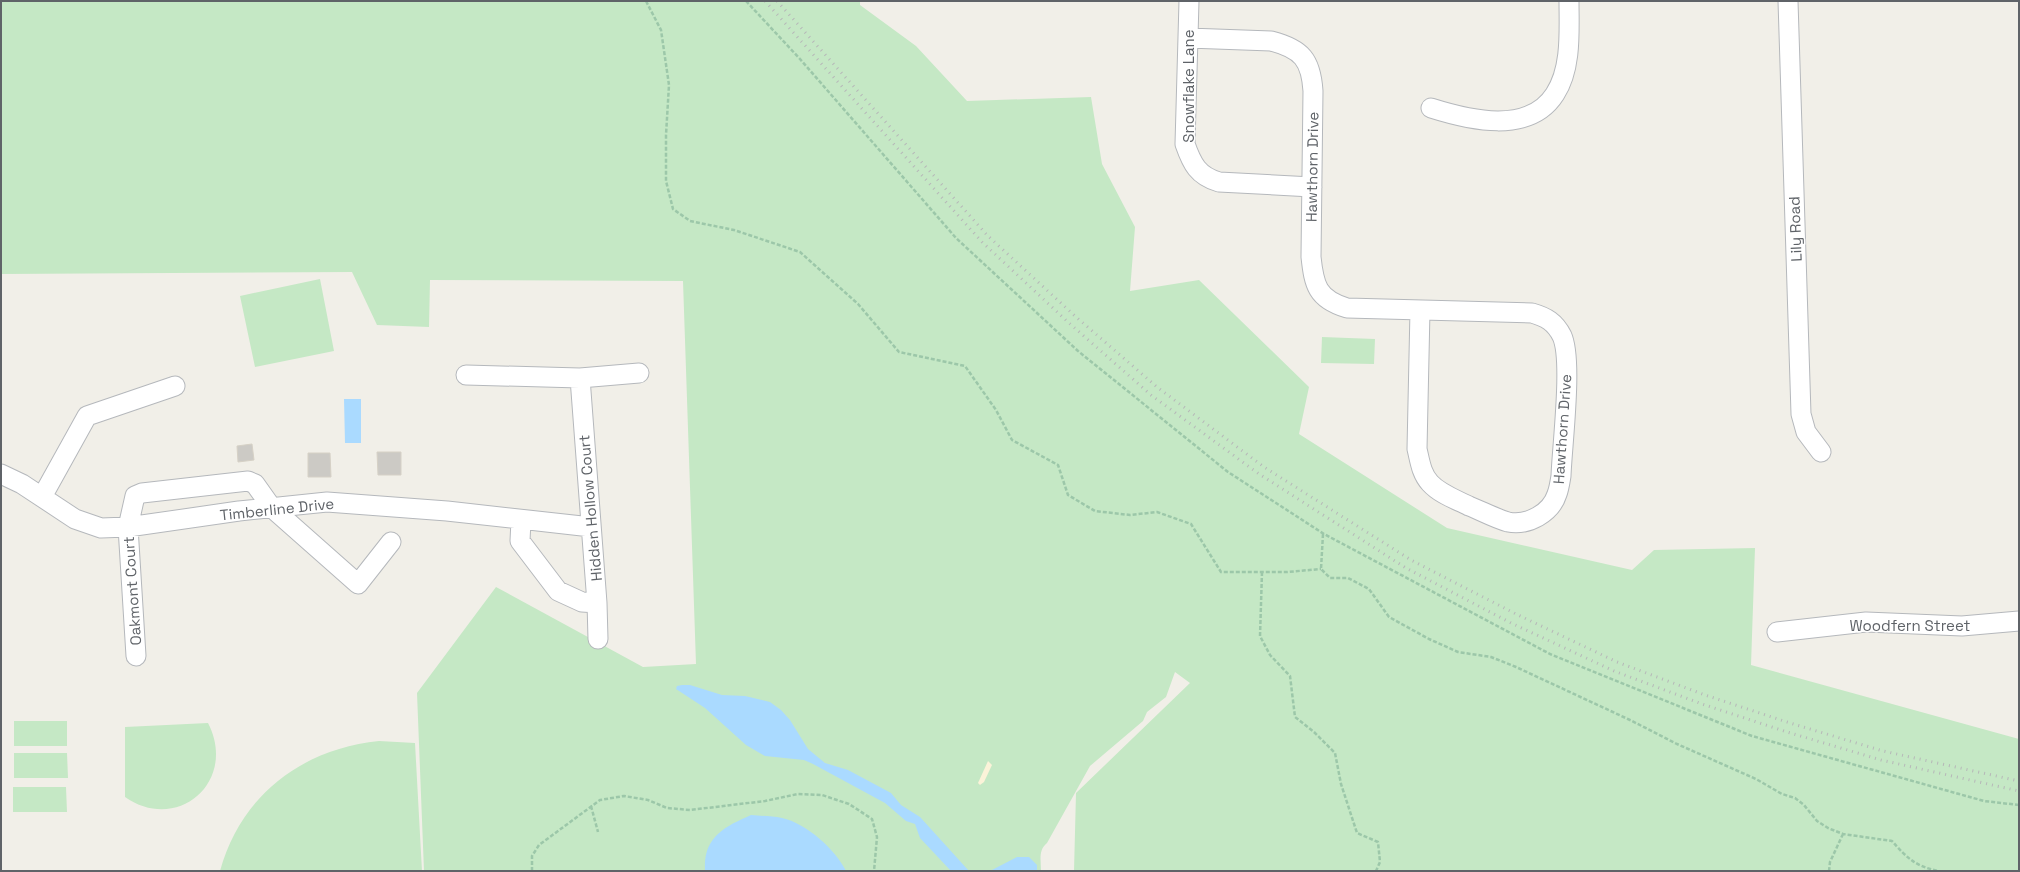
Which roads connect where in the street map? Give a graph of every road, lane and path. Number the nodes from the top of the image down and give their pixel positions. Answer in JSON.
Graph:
{"nodes":[{"id":1,"x":646,"y":1,"type":"edge"},
{"id":2,"x":746,"y":1,"type":"edge"},
{"id":3,"x":1189,"y":1,"type":"edge"},
{"id":4,"x":1569,"y":1,"type":"edge"},
{"id":5,"x":1788,"y":1,"type":"edge"},
{"id":6,"x":1188,"y":38,"type":"junction"},
{"id":7,"x":1431,"y":108,"type":"dead end"},
{"id":8,"x":1312,"y":188,"type":"junction"},
{"id":9,"x":1420,"y":310,"type":"junction"},
{"id":10,"x":639,"y":373,"type":"dead end"},
{"id":11,"x":466,"y":375,"type":"dead end"},
{"id":12,"x":580,"y":378,"type":"junction"},
{"id":13,"x":175,"y":386,"type":"dead end"},
{"id":14,"x":1821,"y":452,"type":"dead end"},
{"id":15,"x":1,"y":474,"type":"edge"},
{"id":16,"x":42,"y":497,"type":"junction"},
{"id":17,"x":272,"y":508,"type":"junction"},
{"id":18,"x":521,"y":520,"type":"junction"},
{"id":19,"x":128,"y":527,"type":"junction"},
{"id":20,"x":591,"y":527,"type":"junction"},
{"id":21,"x":1324,"y":534,"type":"junction"},
{"id":22,"x":392,"y":542,"type":"dead end"},
{"id":23,"x":1321,"y":568,"type":"junction"},
{"id":24,"x":1262,"y":572,"type":"junction"},
{"id":25,"x":597,"y":603,"type":"junction"},
{"id":26,"x":2019,"y":621,"type":"edge"},
{"id":27,"x":1777,"y":632,"type":"dead end"},
{"id":28,"x":598,"y":640,"type":"dead end"},
{"id":29,"x":136,"y":656,"type":"dead end"},
{"id":30,"x":2019,"y":805,"type":"edge"},
{"id":31,"x":591,"y":806,"type":"junction"},
{"id":32,"x":598,"y":832,"type":"dead end"},
{"id":33,"x":1843,"y":834,"type":"junction"},
{"id":34,"x":532,"y":871,"type":"edge"},
{"id":35,"x":874,"y":871,"type":"edge"},
{"id":36,"x":1376,"y":871,"type":"edge"},
{"id":37,"x":1829,"y":871,"type":"edge"},
{"id":38,"x":1938,"y":871,"type":"edge"}],
"edges":[{"from":1,"to":24,"type":"path"},
{"from":2,"to":21,"type":"path"},
{"from":3,"to":6,"type":"street","name":"Snowflake Lane"},
{"from":4,"to":7,"type":"street"},
{"from":5,"to":14,"type":"street","name":"Lily Road"},
{"from":6,"to":8,"type":"street","name":"Snowflake Lane"},
{"from":6,"to":8,"type":"street","name":"Hawthorn Drive"},
{"from":8,"to":9,"type":"street","name":"Hawthorn Drive"},
{"from":9,"to":9,"type":"street","name":"Hawthorn Drive"},
{"from":10,"to":12,"type":"street"},
{"from":11,"to":12,"type":"street"},
{"from":12,"to":20,"type":"street","name":"Hidden Hollow Court"},
{"from":13,"to":16,"type":"street"},
{"from":15,"to":16,"type":"street","name":"Timberline Drive"},
{"from":16,"to":19,"type":"street","name":"Timberline Drive"},
{"from":17,"to":18,"type":"street","name":"Timberline Drive"},
{"from":17,"to":19,"type":"street","name":"Timberline Drive"},
{"from":17,"to":19,"type":"street","name":"Oakmont Court"},
{"from":17,"to":22,"type":"street"},
{"from":18,"to":20,"type":"street","name":"Timberline Drive"},
{"from":18,"to":25,"type":"street"},
{"from":19,"to":29,"type":"street","name":"Oakmont Court"},
{"from":20,"to":25,"type":"street","name":"Hidden Hollow Court"},
{"from":21,"to":23,"type":"path"},
{"from":21,"to":30,"type":"path"},
{"from":23,"to":24,"type":"path"},
{"from":23,"to":33,"type":"path"},
{"from":24,"to":36,"type":"path"},
{"from":25,"to":28,"type":"street","name":"Hidden Hollow Court"},
{"from":26,"to":27,"type":"street","name":"Woodfern Street"},
{"from":31,"to":32,"type":"path"},
{"from":31,"to":34,"type":"path"},
{"from":31,"to":35,"type":"path"},
{"from":33,"to":37,"type":"path"},
{"from":33,"to":38,"type":"path"}]}
